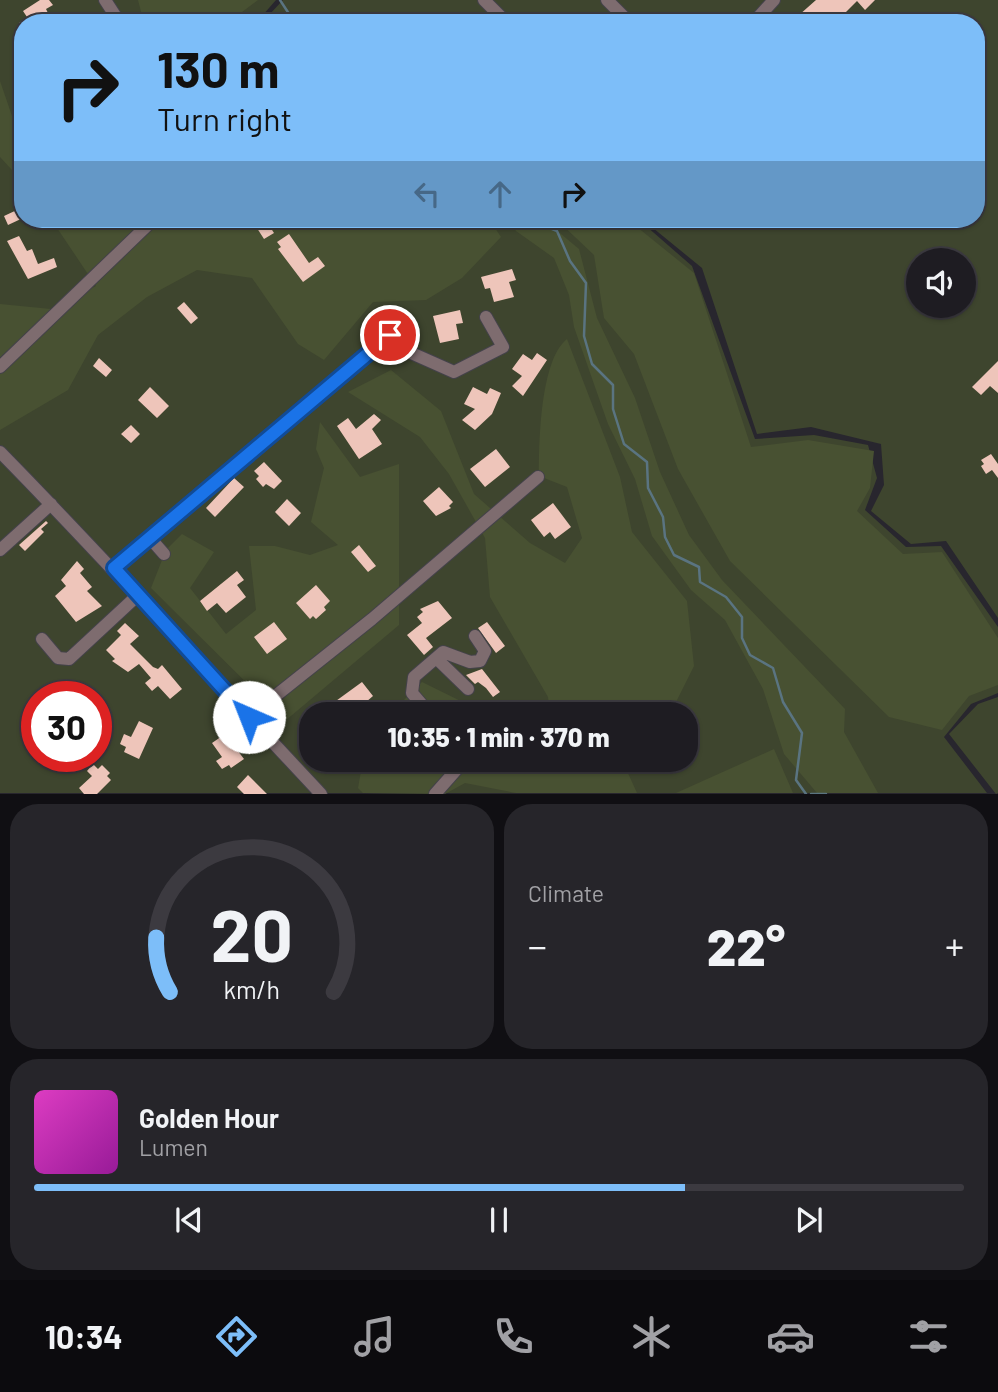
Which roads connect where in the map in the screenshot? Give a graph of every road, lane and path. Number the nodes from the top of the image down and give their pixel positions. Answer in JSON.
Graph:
{"nodes":[{"id":1,"x":484,"y":0,"type":"edge"},
{"id":2,"x":607,"y":0,"type":"edge"},
{"id":3,"x":774,"y":0,"type":"edge"},
{"id":4,"x":499,"y":14,"type":"edge"},
{"id":5,"x":621,"y":14,"type":"edge"},
{"id":6,"x":761,"y":14,"type":"edge"},
{"id":7,"x":145,"y":228,"type":"edge"},
{"id":8,"x":486,"y":317,"type":"dead end"},
{"id":9,"x":0,"y":367,"type":"edge"},
{"id":10,"x":0,"y":453,"type":"edge"},
{"id":11,"x":538,"y":477,"type":"dead end"},
{"id":12,"x":51,"y":504,"type":"junction"},
{"id":13,"x":150,"y":538,"type":"junction"},
{"id":14,"x":0,"y":550,"type":"edge"},
{"id":15,"x":164,"y":554,"type":"dead end"},
{"id":16,"x":114,"y":568,"type":"junction"},
{"id":17,"x":138,"y":595,"type":"junction"},
{"id":18,"x":475,"y":636,"type":"dead end"},
{"id":19,"x":42,"y":639,"type":"dead end"},
{"id":20,"x":436,"y":658,"type":"junction"},
{"id":21,"x":468,"y":689,"type":"dead end"},
{"id":22,"x":420,"y":702,"type":"edge"},
{"id":23,"x":249,"y":717,"type":"junction"},
{"id":24,"x":454,"y":772,"type":"edge"},
{"id":25,"x":321,"y":793,"type":"edge"},
{"id":26,"x":435,"y":793,"type":"edge"}],
"edges":[{"from":1,"to":4,"type":"street"},
{"from":2,"to":5,"type":"street"},
{"from":3,"to":6,"type":"street"},
{"from":7,"to":9,"type":"street"},
{"from":8,"to":13,"type":"street"},
{"from":10,"to":12,"type":"street"},
{"from":11,"to":23,"type":"street"},
{"from":12,"to":14,"type":"street"},
{"from":12,"to":16,"type":"street"},
{"from":13,"to":15,"type":"street"},
{"from":13,"to":16,"type":"street"},
{"from":16,"to":17,"type":"street"},
{"from":17,"to":19,"type":"street"},
{"from":17,"to":23,"type":"street"},
{"from":18,"to":20,"type":"street"},
{"from":20,"to":21,"type":"street"},
{"from":20,"to":22,"type":"street"},
{"from":23,"to":25,"type":"street"},
{"from":24,"to":26,"type":"street"}]}
